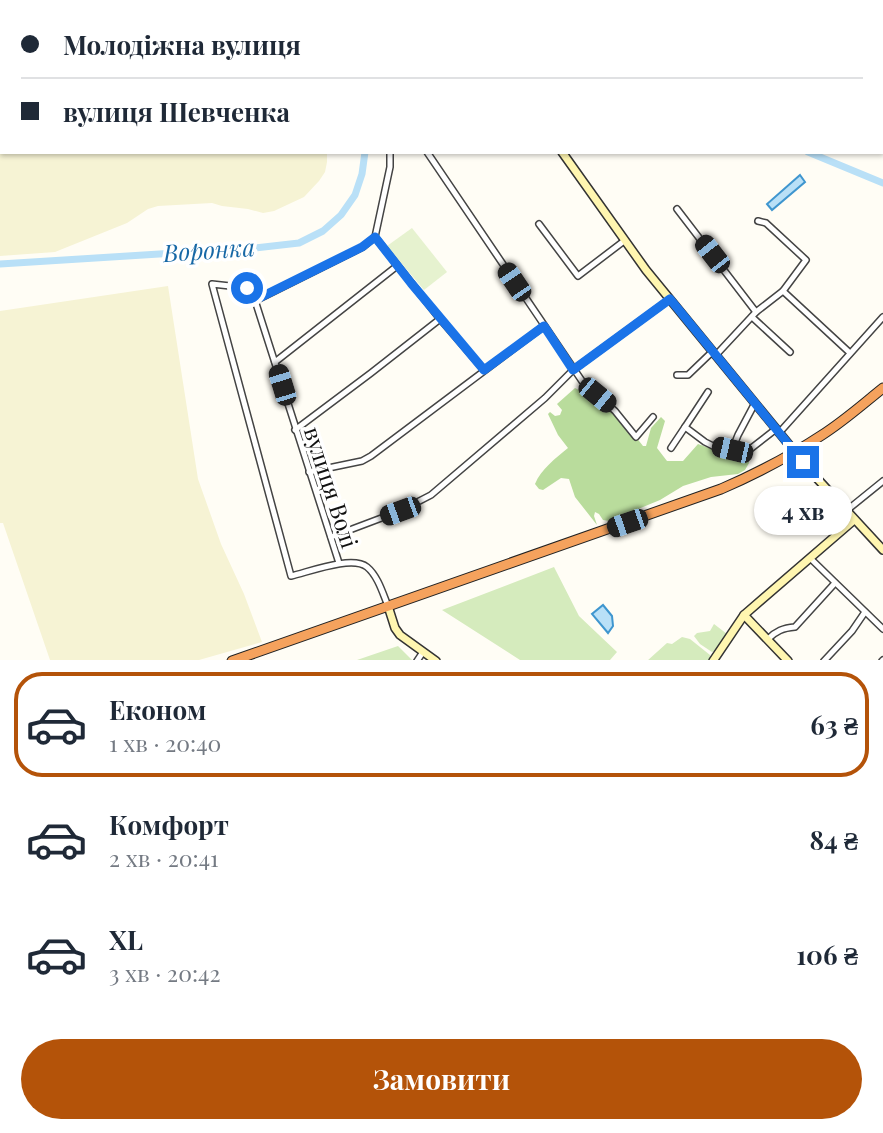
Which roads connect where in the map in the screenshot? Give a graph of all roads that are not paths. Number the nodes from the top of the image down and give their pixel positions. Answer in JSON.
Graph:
{"nodes":[{"id":1,"x":390,"y":154,"type":"edge"},
{"id":2,"x":428,"y":154,"type":"edge"},
{"id":3,"x":563,"y":154,"type":"edge"},
{"id":4,"x":677,"y":209,"type":"dead end"},
{"id":5,"x":758,"y":220,"type":"dead end"},
{"id":6,"x":539,"y":224,"type":"dead end"},
{"id":7,"x":375,"y":237,"type":"junction"},
{"id":8,"x":624,"y":241,"type":"junction"},
{"id":9,"x":397,"y":266,"type":"junction"},
{"id":10,"x":783,"y":291,"type":"junction"},
{"id":11,"x":670,"y":299,"type":"junction"},
{"id":12,"x":255,"y":300,"type":"junction"},
{"id":13,"x":754,"y":314,"type":"junction"},
{"id":14,"x":883,"y":317,"type":"edge"},
{"id":15,"x":440,"y":318,"type":"junction"},
{"id":16,"x":544,"y":326,"type":"junction"},
{"id":17,"x":790,"y":352,"type":"dead end"},
{"id":18,"x":850,"y":353,"type":"junction"},
{"id":19,"x":716,"y":355,"type":"junction"},
{"id":20,"x":275,"y":362,"type":"junction"},
{"id":21,"x":484,"y":370,"type":"junction"},
{"id":22,"x":573,"y":370,"type":"junction"},
{"id":23,"x":677,"y":375,"type":"dead end"},
{"id":24,"x":883,"y":388,"type":"edge"},
{"id":25,"x":708,"y":392,"type":"dead end"},
{"id":26,"x":755,"y":403,"type":"junction"},
{"id":27,"x":653,"y":417,"type":"dead end"},
{"id":28,"x":684,"y":427,"type":"junction"},
{"id":29,"x":295,"y":430,"type":"junction"},
{"id":30,"x":777,"y":431,"type":"junction"},
{"id":31,"x":671,"y":449,"type":"dead end"},
{"id":32,"x":732,"y":450,"type":"junction"},
{"id":33,"x":795,"y":452,"type":"junction"},
{"id":34,"x":309,"y":472,"type":"junction"},
{"id":35,"x":883,"y":481,"type":"edge"},
{"id":36,"x":846,"y":511,"type":"junction"},
{"id":37,"x":854,"y":520,"type":"junction"},
{"id":38,"x":331,"y":537,"type":"junction"},
{"id":39,"x":882,"y":548,"type":"edge"},
{"id":40,"x":810,"y":558,"type":"junction"},
{"id":41,"x":339,"y":563,"type":"junction"},
{"id":42,"x":835,"y":583,"type":"junction"},
{"id":43,"x":388,"y":606,"type":"junction"},
{"id":44,"x":865,"y":612,"type":"junction"},
{"id":45,"x":744,"y":615,"type":"junction"},
{"id":46,"x":883,"y":629,"type":"edge"},
{"id":47,"x":768,"y":639,"type":"junction"},
{"id":48,"x":423,"y":652,"type":"junction"},
{"id":49,"x":232,"y":660,"type":"edge"},
{"id":50,"x":416,"y":660,"type":"edge"},
{"id":51,"x":436,"y":660,"type":"edge"},
{"id":52,"x":713,"y":660,"type":"edge"},
{"id":53,"x":788,"y":660,"type":"edge"},
{"id":54,"x":824,"y":660,"type":"edge"}],
"edges":[{"from":1,"to":7,"type":"street"},
{"from":2,"to":16,"type":"street"},
{"from":3,"to":8,"type":"street"},
{"from":4,"to":13,"type":"street"},
{"from":5,"to":10,"type":"street"},
{"from":6,"to":8,"type":"street"},
{"from":7,"to":9,"type":"street"},
{"from":7,"to":12,"type":"street"},
{"from":8,"to":11,"type":"street"},
{"from":9,"to":15,"type":"street"},
{"from":9,"to":20,"type":"street"},
{"from":10,"to":13,"type":"street"},
{"from":10,"to":18,"type":"street"},
{"from":11,"to":19,"type":"street"},
{"from":11,"to":22,"type":"street"},
{"from":12,"to":20,"type":"street","name":"вулиця Волі"},
{"from":12,"to":41,"type":"street"},
{"from":13,"to":17,"type":"street"},
{"from":13,"to":19,"type":"street"},
{"from":14,"to":18,"type":"street"},
{"from":15,"to":21,"type":"street"},
{"from":15,"to":29,"type":"street"},
{"from":16,"to":21,"type":"street"},
{"from":16,"to":22,"type":"street"},
{"from":18,"to":30,"type":"street"},
{"from":19,"to":23,"type":"street"},
{"from":19,"to":26,"type":"street"},
{"from":20,"to":29,"type":"street","name":"вулиця Волі"},
{"from":21,"to":34,"type":"street"},
{"from":22,"to":27,"type":"street"},
{"from":22,"to":38,"type":"street"},
{"from":24,"to":33,"type":"highway"},
{"from":25,"to":28,"type":"street"},
{"from":26,"to":30,"type":"street"},
{"from":26,"to":32,"type":"street"},
{"from":28,"to":31,"type":"street"},
{"from":28,"to":32,"type":"street"},
{"from":29,"to":34,"type":"street","name":"вулиця Волі"},
{"from":30,"to":32,"type":"street"},
{"from":30,"to":33,"type":"street"},
{"from":33,"to":36,"type":"street"},
{"from":33,"to":43,"type":"highway"},
{"from":34,"to":38,"type":"street","name":"вулиця Волі"},
{"from":35,"to":36,"type":"street"},
{"from":36,"to":37,"type":"street"},
{"from":37,"to":39,"type":"street"},
{"from":37,"to":40,"type":"street"},
{"from":38,"to":41,"type":"street","name":"вулиця Волі"},
{"from":40,"to":42,"type":"street"},
{"from":40,"to":45,"type":"street"},
{"from":41,"to":43,"type":"street"},
{"from":42,"to":44,"type":"street"},
{"from":42,"to":47,"type":"street"},
{"from":43,"to":48,"type":"street"},
{"from":43,"to":49,"type":"highway"},
{"from":44,"to":46,"type":"street"},
{"from":44,"to":54,"type":"street"},
{"from":45,"to":47,"type":"street"},
{"from":45,"to":52,"type":"street"},
{"from":47,"to":53,"type":"street"},
{"from":48,"to":50,"type":"street"},
{"from":48,"to":51,"type":"street"}]}
